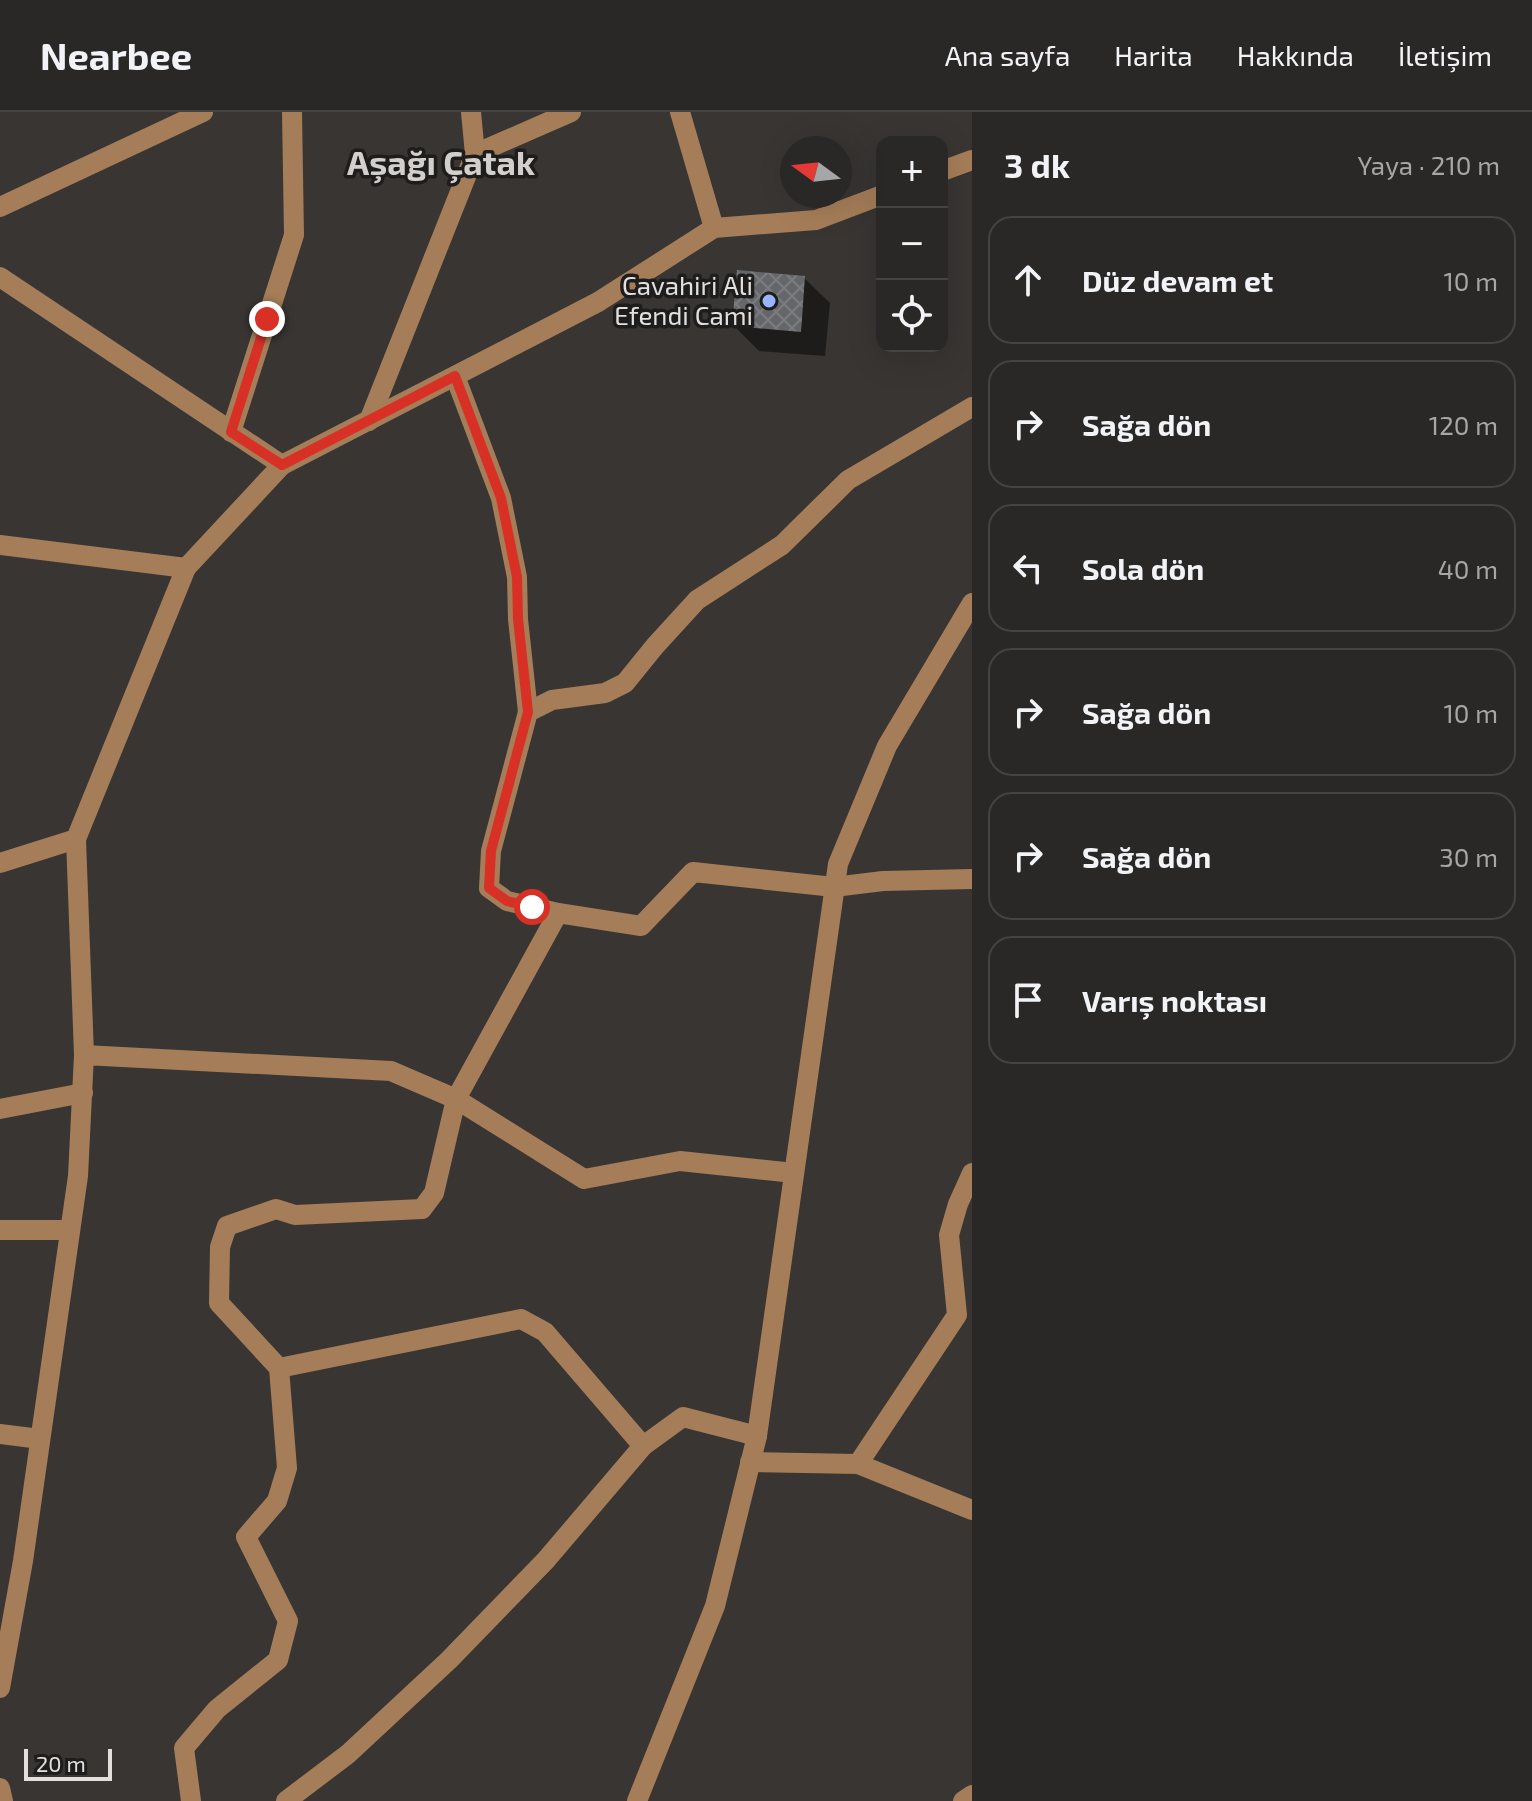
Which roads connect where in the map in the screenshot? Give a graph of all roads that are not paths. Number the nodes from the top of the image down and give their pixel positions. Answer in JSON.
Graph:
{"nodes":[{"id":1,"x":203,"y":112,"type":"edge"},
{"id":2,"x":292,"y":112,"type":"edge"},
{"id":3,"x":471,"y":112,"type":"edge"},
{"id":4,"x":571,"y":112,"type":"edge"},
{"id":5,"x":680,"y":112,"type":"edge"},
{"id":6,"x":475,"y":154,"type":"junction"},
{"id":7,"x":972,"y":160,"type":"edge"},
{"id":8,"x":948,"y":169,"type":"edge"},
{"id":9,"x":876,"y":197,"type":"edge"},
{"id":10,"x":0,"y":207,"type":"edge"},
{"id":11,"x":714,"y":228,"type":"junction"},
{"id":12,"x":0,"y":277,"type":"edge"},
{"id":13,"x":455,"y":376,"type":"junction"},
{"id":14,"x":972,"y":407,"type":"edge"},
{"id":15,"x":369,"y":421,"type":"junction"},
{"id":16,"x":231,"y":432,"type":"junction"},
{"id":17,"x":282,"y":465,"type":"junction"},
{"id":18,"x":0,"y":545,"type":"edge"},
{"id":19,"x":186,"y":568,"type":"junction"},
{"id":20,"x":972,"y":603,"type":"edge"},
{"id":21,"x":964,"y":633,"type":"edge"},
{"id":22,"x":528,"y":712,"type":"junction"},
{"id":23,"x":76,"y":839,"type":"junction"},
{"id":24,"x":0,"y":863,"type":"edge"},
{"id":25,"x":972,"y":879,"type":"edge"},
{"id":26,"x":834,"y":887,"type":"junction"},
{"id":27,"x":558,"y":913,"type":"junction"},
{"id":28,"x":84,"y":1055,"type":"junction"},
{"id":29,"x":83,"y":1093,"type":"junction"},
{"id":30,"x":456,"y":1099,"type":"junction"},
{"id":31,"x":0,"y":1109,"type":"edge"},
{"id":32,"x":794,"y":1173,"type":"junction"},
{"id":33,"x":972,"y":1173,"type":"edge"},
{"id":34,"x":0,"y":1230,"type":"edge"},
{"id":35,"x":70,"y":1230,"type":"junction"},
{"id":36,"x":279,"y":1368,"type":"junction"},
{"id":37,"x":0,"y":1434,"type":"edge"},
{"id":38,"x":757,"y":1436,"type":"junction"},
{"id":39,"x":40,"y":1439,"type":"junction"},
{"id":40,"x":643,"y":1446,"type":"junction"},
{"id":41,"x":750,"y":1462,"type":"junction"},
{"id":42,"x":858,"y":1464,"type":"junction"},
{"id":43,"x":972,"y":1510,"type":"edge"},
{"id":44,"x":0,"y":1688,"type":"edge"},
{"id":45,"x":0,"y":1788,"type":"edge"},
{"id":46,"x":972,"y":1795,"type":"edge"},
{"id":47,"x":3,"y":1801,"type":"edge"},
{"id":48,"x":191,"y":1801,"type":"edge"},
{"id":49,"x":286,"y":1801,"type":"edge"},
{"id":50,"x":637,"y":1801,"type":"edge"},
{"id":51,"x":963,"y":1801,"type":"edge"}],
"edges":[{"from":1,"to":10,"type":"street"},
{"from":2,"to":16,"type":"street"},
{"from":3,"to":6,"type":"street"},
{"from":4,"to":6,"type":"street"},
{"from":5,"to":11,"type":"street"},
{"from":6,"to":15,"type":"street"},
{"from":7,"to":8,"type":"street"},
{"from":9,"to":11,"type":"street"},
{"from":11,"to":13,"type":"street"},
{"from":12,"to":16,"type":"street"},
{"from":13,"to":15,"type":"street"},
{"from":13,"to":22,"type":"street"},
{"from":14,"to":22,"type":"street"},
{"from":15,"to":17,"type":"street"},
{"from":16,"to":17,"type":"street"},
{"from":17,"to":19,"type":"street"},
{"from":18,"to":19,"type":"street"},
{"from":19,"to":23,"type":"street"},
{"from":20,"to":21,"type":"street"},
{"from":21,"to":26,"type":"street"},
{"from":22,"to":27,"type":"street"},
{"from":23,"to":24,"type":"street"},
{"from":23,"to":28,"type":"street"},
{"from":25,"to":26,"type":"street"},
{"from":26,"to":27,"type":"street"},
{"from":26,"to":32,"type":"street"},
{"from":27,"to":30,"type":"street"},
{"from":28,"to":29,"type":"street"},
{"from":28,"to":30,"type":"street"},
{"from":29,"to":31,"type":"street"},
{"from":29,"to":35,"type":"street"},
{"from":30,"to":32,"type":"street"},
{"from":30,"to":36,"type":"street"},
{"from":32,"to":38,"type":"street"},
{"from":33,"to":42,"type":"street"},
{"from":34,"to":35,"type":"street"},
{"from":35,"to":39,"type":"street"},
{"from":36,"to":40,"type":"street"},
{"from":36,"to":48,"type":"street"},
{"from":37,"to":39,"type":"street"},
{"from":38,"to":40,"type":"street"},
{"from":38,"to":41,"type":"street"},
{"from":39,"to":44,"type":"street"},
{"from":40,"to":49,"type":"street"},
{"from":41,"to":42,"type":"street"},
{"from":41,"to":50,"type":"street"},
{"from":42,"to":43,"type":"street"},
{"from":45,"to":47,"type":"street"},
{"from":46,"to":51,"type":"street"}]}
